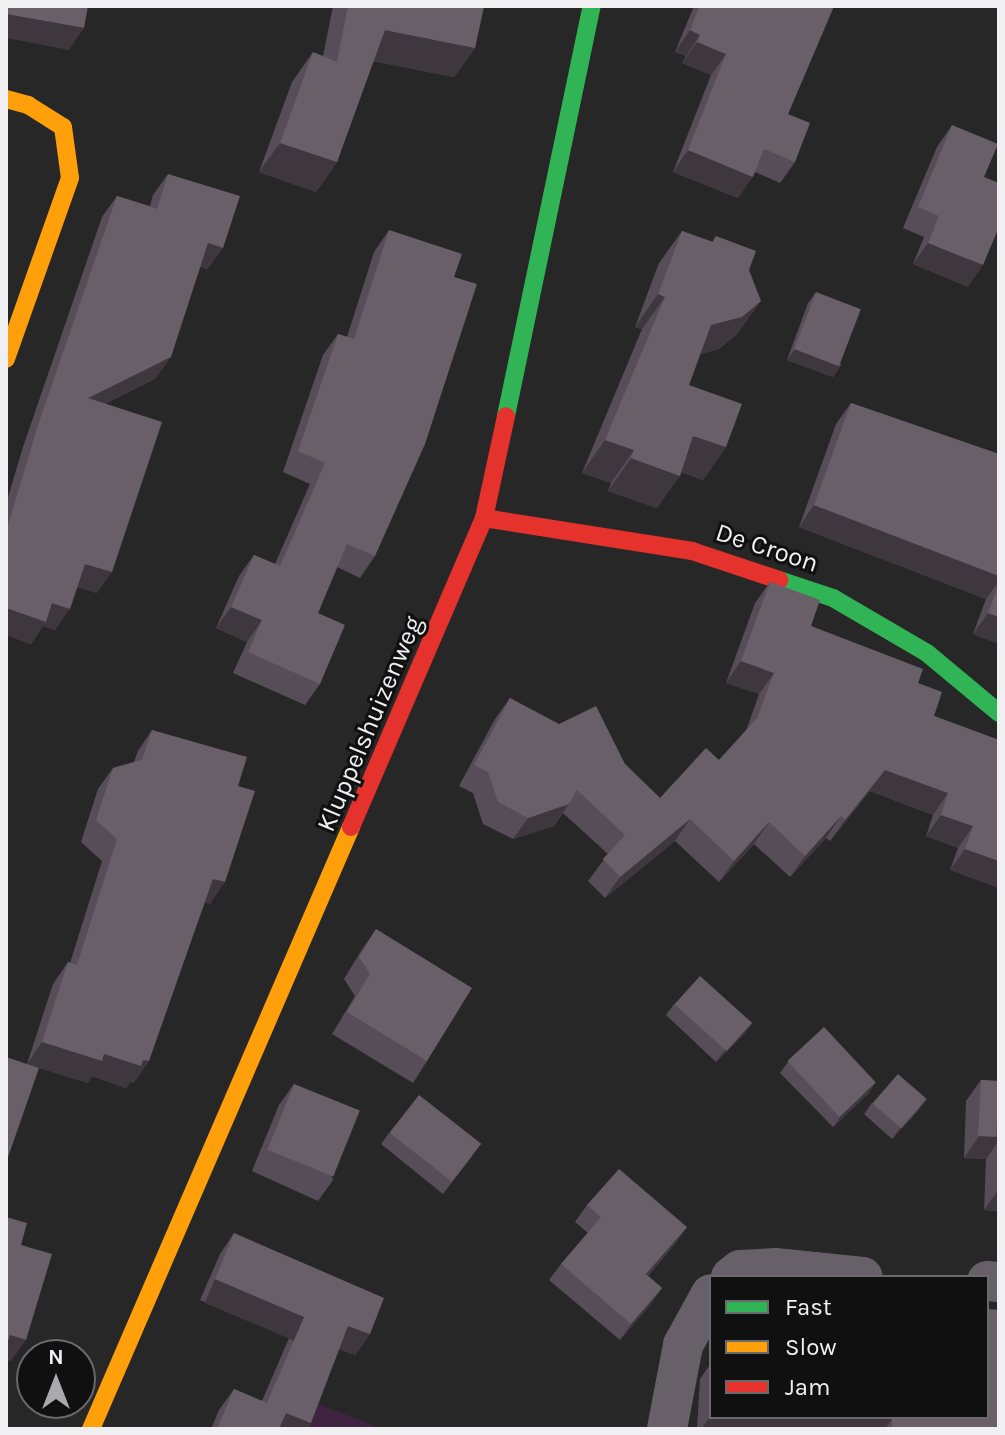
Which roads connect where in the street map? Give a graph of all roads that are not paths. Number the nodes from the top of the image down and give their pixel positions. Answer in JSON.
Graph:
{"nodes":[{"id":1,"x":592,"y":6,"type":"edge"},
{"id":2,"x":6,"y":99,"type":"edge"},
{"id":3,"x":6,"y":359,"type":"edge"},
{"id":4,"x":484,"y":518,"type":"junction"},
{"id":5,"x":999,"y":713,"type":"edge"},
{"id":6,"x":734,"y":1275,"type":"edge"},
{"id":7,"x":843,"y":1275,"type":"edge"},
{"id":8,"x":709,"y":1298,"type":"edge"},
{"id":9,"x":91,"y":1429,"type":"edge"},
{"id":10,"x":667,"y":1429,"type":"edge"}],
"edges":[{"from":1,"to":4,"type":"street","name":"Kluppelshuizenweg"},
{"from":2,"to":3,"type":"street"},
{"from":4,"to":5,"type":"street","name":"De Croon"},
{"from":4,"to":9,"type":"street","name":"Kluppelshuizenweg"},
{"from":6,"to":7,"type":"street"},
{"from":8,"to":10,"type":"street"}]}
